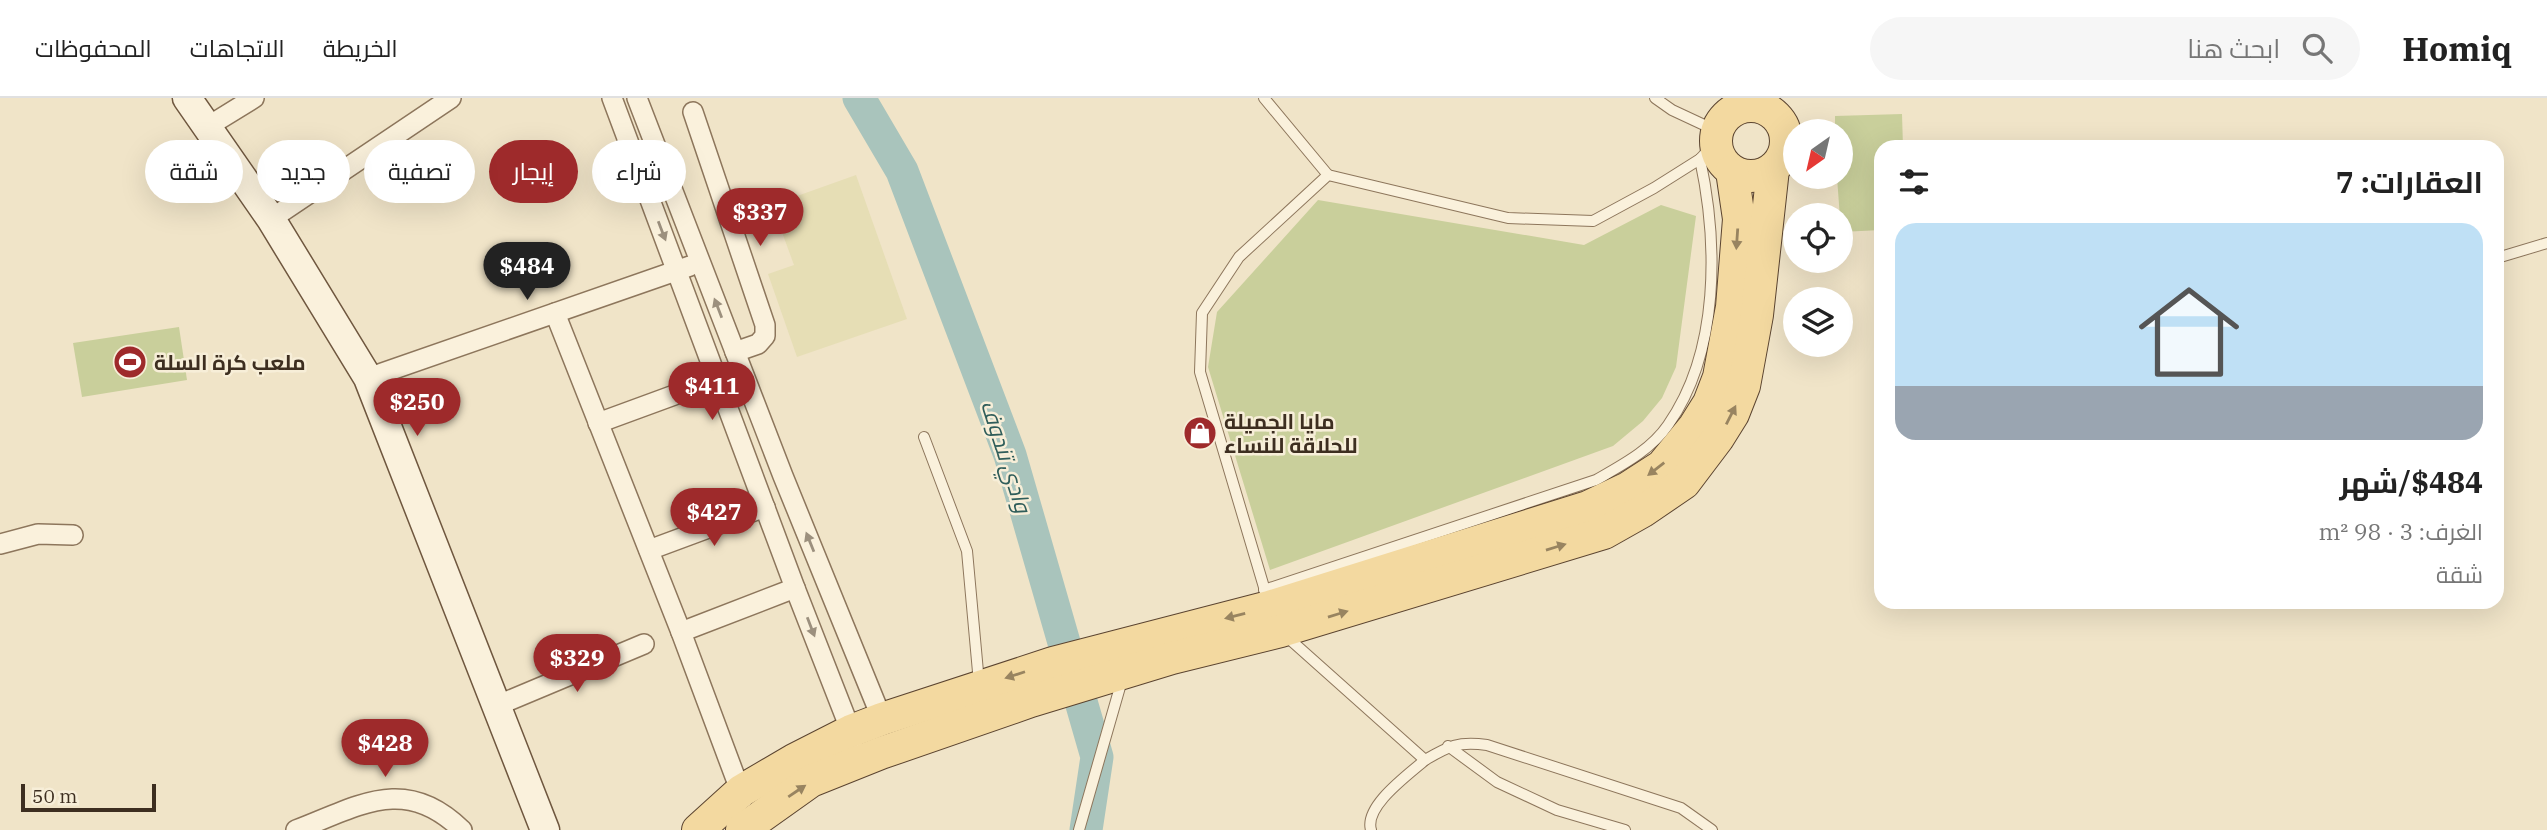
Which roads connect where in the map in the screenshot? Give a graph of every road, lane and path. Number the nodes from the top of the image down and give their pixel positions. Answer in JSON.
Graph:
{"nodes":[{"id":1,"x":187,"y":98,"type":"edge"},
{"id":2,"x":254,"y":98,"type":"edge"},
{"id":3,"x":452,"y":98,"type":"edge"},
{"id":4,"x":612,"y":98,"type":"edge"},
{"id":5,"x":637,"y":98,"type":"edge"},
{"id":6,"x":1264,"y":98,"type":"edge"},
{"id":7,"x":1655,"y":98,"type":"edge"},
{"id":8,"x":1781,"y":109,"type":"edge"},
{"id":9,"x":693,"y":112,"type":"dead end"},
{"id":10,"x":207,"y":127,"type":"junction"},
{"id":11,"x":1720,"y":128,"type":"edge"},
{"id":12,"x":1773,"y":169,"type":"junction"},
{"id":13,"x":1732,"y":172,"type":"junction"},
{"id":14,"x":1328,"y":176,"type":"junction"},
{"id":15,"x":271,"y":219,"type":"junction"},
{"id":16,"x":2547,"y":243,"type":"edge"},
{"id":17,"x":2504,"y":256,"type":"edge"},
{"id":18,"x":701,"y":262,"type":"junction"},
{"id":19,"x":678,"y":271,"type":"junction"},
{"id":20,"x":555,"y":313,"type":"junction"},
{"id":21,"x":735,"y":352,"type":"junction"},
{"id":22,"x":368,"y":378,"type":"junction"},
{"id":23,"x":718,"y":379,"type":"junction"},
{"id":24,"x":598,"y":423,"type":"junction"},
{"id":25,"x":924,"y":437,"type":"dead end"},
{"id":26,"x":765,"y":507,"type":"junction"},
{"id":27,"x":73,"y":535,"type":"dead end"},
{"id":28,"x":0,"y":544,"type":"edge"},
{"id":29,"x":649,"y":550,"type":"junction"},
{"id":30,"x":795,"y":588,"type":"junction"},
{"id":31,"x":1271,"y":609,"type":"junction"},
{"id":32,"x":681,"y":632,"type":"junction"},
{"id":33,"x":644,"y":644,"type":"dead end"},
{"id":34,"x":1124,"y":672,"type":"junction"},
{"id":35,"x":979,"y":687,"type":"junction"},
{"id":36,"x":496,"y":706,"type":"junction"},
{"id":37,"x":882,"y":719,"type":"junction"},
{"id":38,"x":857,"y":746,"type":"junction"},
{"id":39,"x":1448,"y":747,"type":"junction"},
{"id":40,"x":1425,"y":760,"type":"junction"},
{"id":41,"x":741,"y":791,"type":"junction"},
{"id":42,"x":748,"y":827,"type":"edge"},
{"id":43,"x":1709,"y":829,"type":"edge"},
{"id":44,"x":296,"y":830,"type":"edge"},
{"id":45,"x":462,"y":830,"type":"edge"},
{"id":46,"x":545,"y":830,"type":"edge"},
{"id":47,"x":698,"y":830,"type":"edge"},
{"id":48,"x":1079,"y":830,"type":"edge"},
{"id":49,"x":1371,"y":830,"type":"edge"},
{"id":50,"x":1625,"y":830,"type":"edge"}],
"edges":[{"from":1,"to":10,"type":"main road"},
{"from":2,"to":10,"type":"street"},
{"from":3,"to":15,"type":"street"},
{"from":4,"to":19,"type":"street","one_way":true},
{"from":5,"to":18,"type":"street"},
{"from":6,"to":14,"type":"lane"},
{"from":7,"to":11,"type":"lane"},
{"from":8,"to":11,"type":"main road"},
{"from":8,"to":12,"type":"main road"},
{"from":9,"to":21,"type":"street"},
{"from":10,"to":15,"type":"main road"},
{"from":11,"to":13,"type":"main road"},
{"from":11,"to":14,"type":"lane"},
{"from":11,"to":31,"type":"lane"},
{"from":12,"to":13,"type":"main road"},
{"from":31,"to":12,"type":"main road","one_way":true},
{"from":13,"to":31,"type":"main road","one_way":true},
{"from":14,"to":31,"type":"lane"},
{"from":15,"to":22,"type":"main road"},
{"from":16,"to":17,"type":"lane"},
{"from":18,"to":19,"type":"street"},
{"from":21,"to":18,"type":"street","one_way":true},
{"from":19,"to":20,"type":"street"},
{"from":19,"to":23,"type":"street"},
{"from":20,"to":22,"type":"street"},
{"from":20,"to":24,"type":"street"},
{"from":37,"to":21,"type":"street","one_way":true},
{"from":22,"to":36,"type":"main road"},
{"from":23,"to":24,"type":"street"},
{"from":23,"to":26,"type":"street"},
{"from":24,"to":29,"type":"street"},
{"from":25,"to":35,"type":"lane"},
{"from":26,"to":29,"type":"street"},
{"from":26,"to":30,"type":"street"},
{"from":27,"to":28,"type":"street"},
{"from":29,"to":32,"type":"street"},
{"from":30,"to":32,"type":"street"},
{"from":30,"to":38,"type":"street","one_way":true},
{"from":31,"to":34,"type":"main road"},
{"from":31,"to":35,"type":"main road","one_way":true},
{"from":31,"to":40,"type":"lane"},
{"from":32,"to":41,"type":"street"},
{"from":33,"to":36,"type":"street"},
{"from":34,"to":38,"type":"main road"},
{"from":34,"to":48,"type":"lane"},
{"from":35,"to":37,"type":"main road"},
{"from":36,"to":46,"type":"main road"},
{"from":37,"to":38,"type":"main road"},
{"from":38,"to":41,"type":"main road"},
{"from":42,"to":38,"type":"main road","one_way":true},
{"from":39,"to":40,"type":"lane"},
{"from":39,"to":43,"type":"lane"},
{"from":39,"to":50,"type":"lane"},
{"from":40,"to":49,"type":"lane"},
{"from":41,"to":42,"type":"street"},
{"from":41,"to":47,"type":"main road"},
{"from":44,"to":45,"type":"street"}]}
